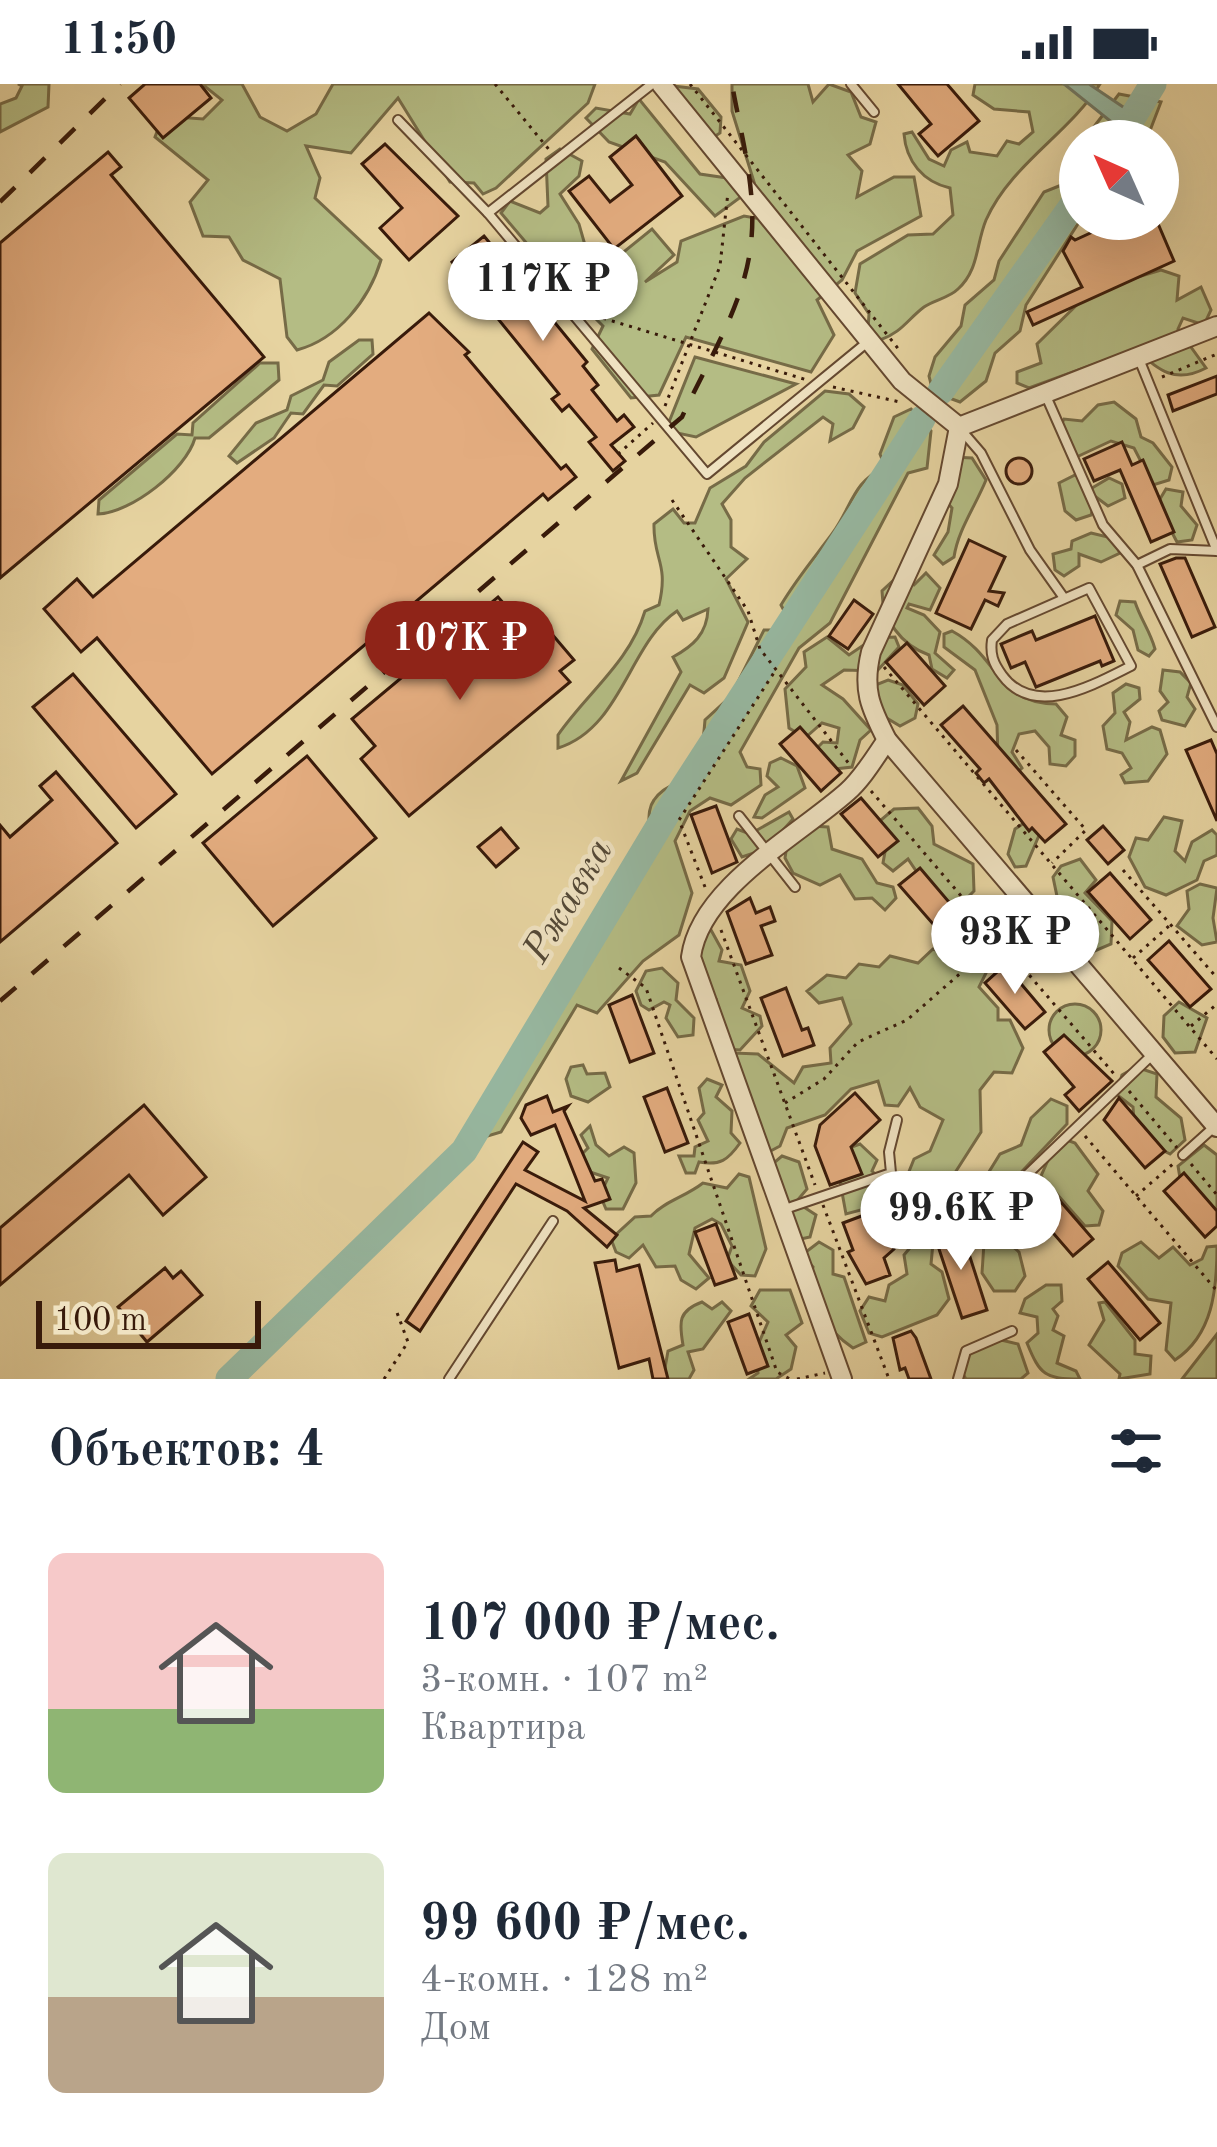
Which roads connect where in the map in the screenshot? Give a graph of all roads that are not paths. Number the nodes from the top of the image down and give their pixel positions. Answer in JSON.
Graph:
{"nodes":[{"id":1,"x":652,"y":84,"type":"edge"},
{"id":2,"x":662,"y":84,"type":"edge"},
{"id":3,"x":850,"y":84,"type":"edge"},
{"id":4,"x":874,"y":112,"type":"dead end"},
{"id":5,"x":398,"y":120,"type":"dead end"},
{"id":6,"x":488,"y":213,"type":"junction"},
{"id":7,"x":1217,"y":326,"type":"edge"},
{"id":8,"x":871,"y":340,"type":"junction"},
{"id":9,"x":1139,"y":358,"type":"junction"},
{"id":10,"x":1046,"y":396,"type":"junction"},
{"id":11,"x":959,"y":428,"type":"junction"},
{"id":12,"x":1217,"y":551,"type":"edge"},
{"id":13,"x":1137,"y":565,"type":"junction"},
{"id":14,"x":1064,"y":598,"type":"junction"},
{"id":15,"x":1217,"y":728,"type":"edge"},
{"id":16,"x":887,"y":740,"type":"junction"},
{"id":17,"x":739,"y":816,"type":"dead end"},
{"id":18,"x":772,"y":854,"type":"junction"},
{"id":19,"x":795,"y":887,"type":"dead end"},
{"id":20,"x":1156,"y":1052,"type":"junction"},
{"id":21,"x":897,"y":1120,"type":"dead end"},
{"id":22,"x":1217,"y":1126,"type":"edge"},
{"id":23,"x":1183,"y":1155,"type":"road end"},
{"id":24,"x":780,"y":1211,"type":"junction"},
{"id":25,"x":985,"y":1215,"type":"dead end"},
{"id":26,"x":553,"y":1221,"type":"dead end"},
{"id":27,"x":1012,"y":1331,"type":"dead end"},
{"id":28,"x":840,"y":1374,"type":"edge"},
{"id":29,"x":449,"y":1379,"type":"edge"},
{"id":30,"x":958,"y":1379,"type":"edge"}],
"edges":[{"from":1,"to":6,"type":"lane"},
{"from":2,"to":8,"type":"street"},
{"from":3,"to":4,"type":"lane"},
{"from":5,"to":6,"type":"lane"},
{"from":6,"to":8,"type":"lane"},
{"from":7,"to":9,"type":"street"},
{"from":8,"to":11,"type":"street"},
{"from":9,"to":10,"type":"street"},
{"from":9,"to":12,"type":"lane"},
{"from":10,"to":11,"type":"street"},
{"from":10,"to":13,"type":"lane"},
{"from":11,"to":14,"type":"lane"},
{"from":11,"to":16,"type":"street"},
{"from":12,"to":13,"type":"lane"},
{"from":13,"to":15,"type":"lane"},
{"from":14,"to":14,"type":"lane"},
{"from":16,"to":18,"type":"street"},
{"from":16,"to":20,"type":"street"},
{"from":17,"to":18,"type":"lane"},
{"from":18,"to":19,"type":"lane"},
{"from":18,"to":24,"type":"street"},
{"from":20,"to":22,"type":"street"},
{"from":20,"to":25,"type":"lane"},
{"from":21,"to":24,"type":"lane"},
{"from":22,"to":23,"type":"lane"},
{"from":24,"to":28,"type":"street"},
{"from":26,"to":29,"type":"lane"},
{"from":27,"to":30,"type":"lane"}]}
